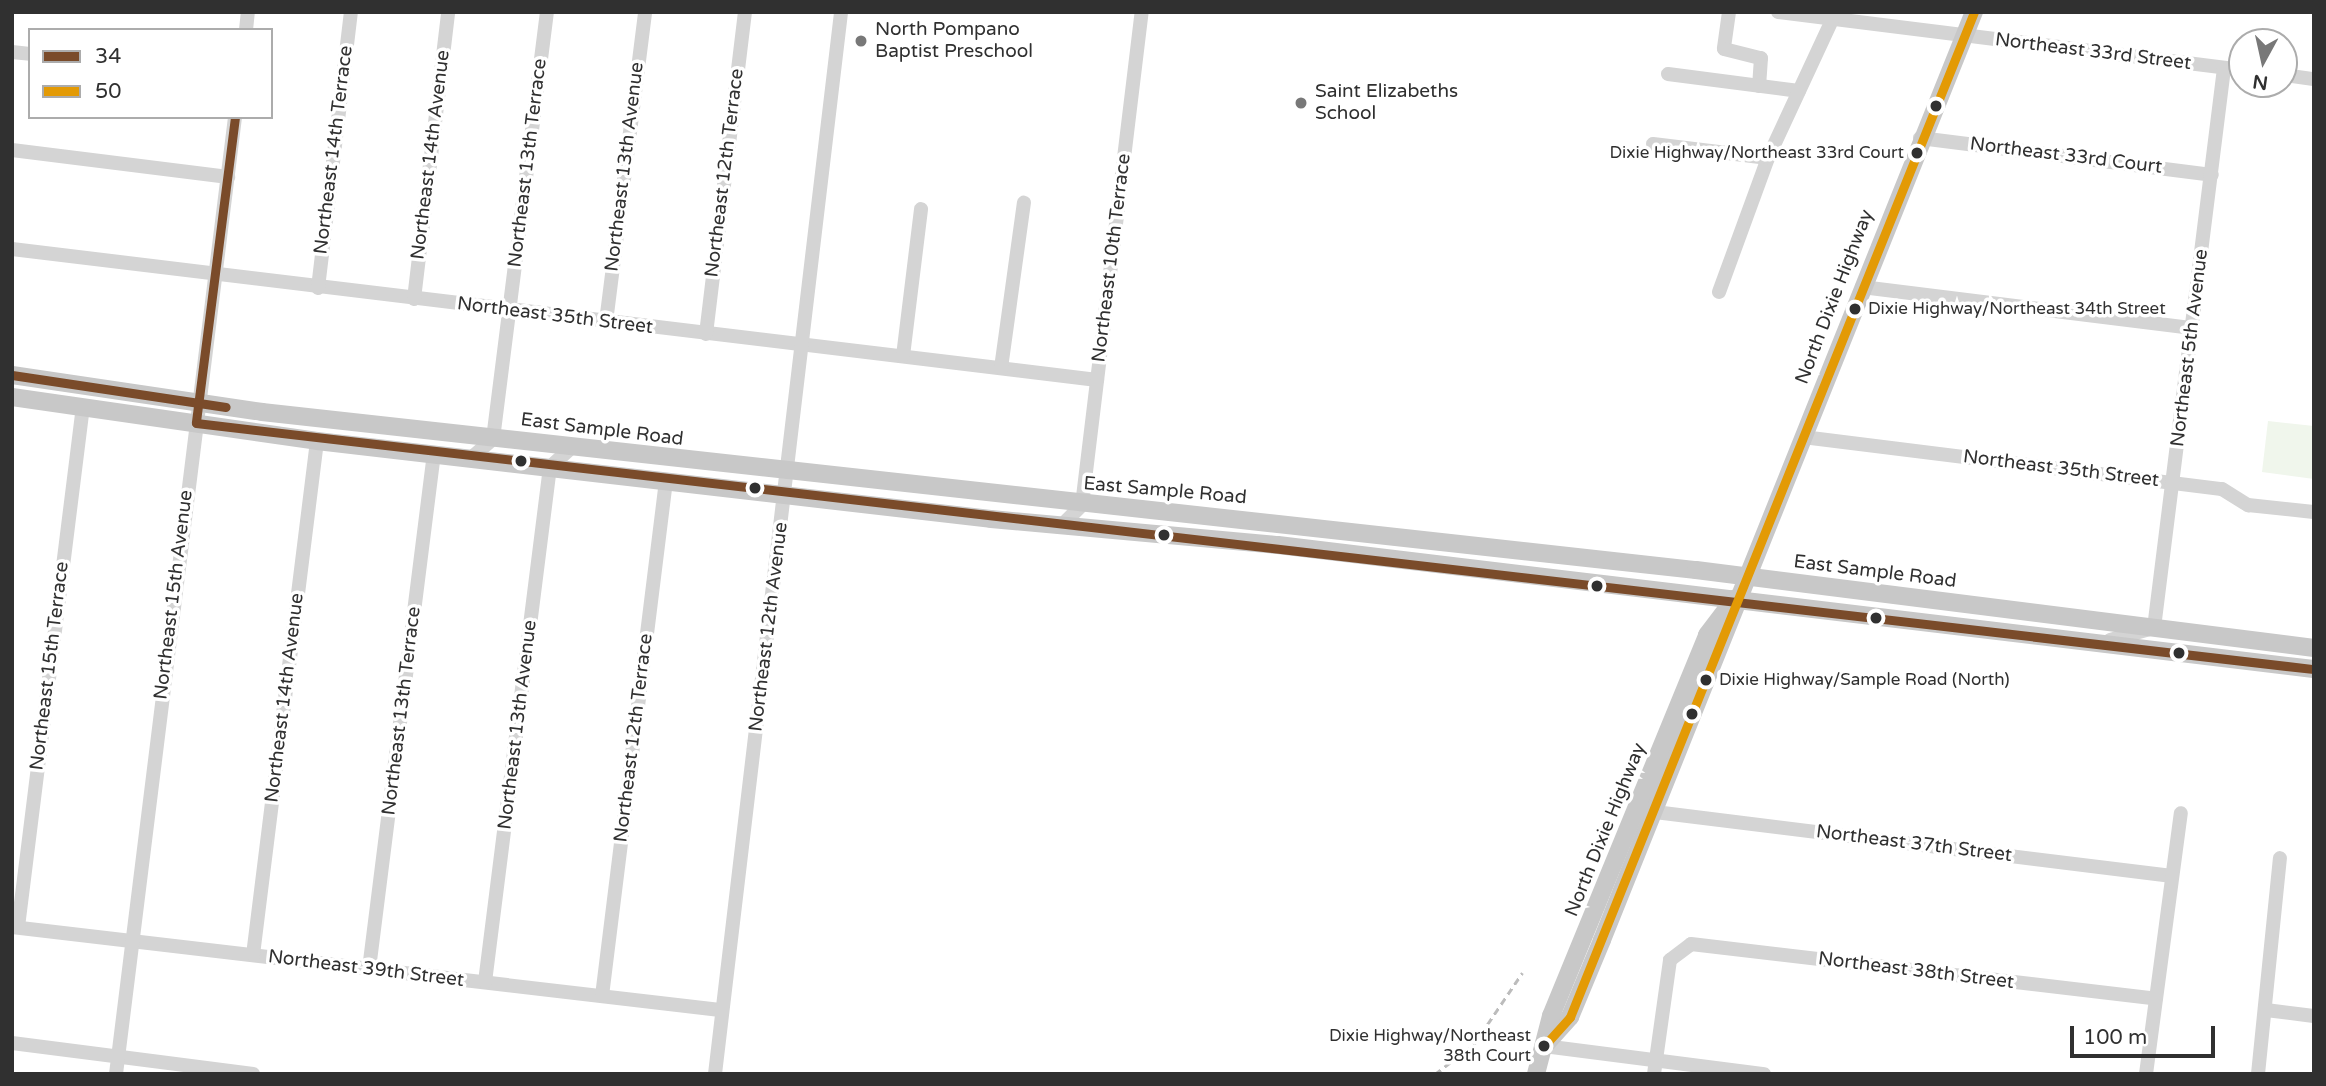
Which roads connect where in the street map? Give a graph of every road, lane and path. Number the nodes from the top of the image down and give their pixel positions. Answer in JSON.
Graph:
{"nodes":[{"id":1,"x":351,"y":12,"type":"edge"},
{"id":2,"x":448,"y":12,"type":"edge"},
{"id":3,"x":547,"y":12,"type":"edge"},
{"id":4,"x":645,"y":12,"type":"edge"},
{"id":5,"x":745,"y":12,"type":"edge"},
{"id":6,"x":841,"y":12,"type":"edge"},
{"id":7,"x":1142,"y":12,"type":"edge"},
{"id":8,"x":1729,"y":12,"type":"edge"},
{"id":9,"x":1974,"y":12,"type":"edge"},
{"id":10,"x":1786,"y":13,"type":"edge"},
{"id":11,"x":1832,"y":20,"type":"junction"},
{"id":12,"x":1966,"y":36,"type":"junction"},
{"id":13,"x":2224,"y":68,"type":"junction"},
{"id":14,"x":2228,"y":68,"type":"edge"},
{"id":15,"x":1668,"y":75,"type":"dead end"},
{"id":16,"x":1759,"y":86,"type":"junction"},
{"id":17,"x":1798,"y":91,"type":"junction"},
{"id":18,"x":235,"y":119,"type":"edge"},
{"id":19,"x":1920,"y":138,"type":"junction"},
{"id":20,"x":1653,"y":144,"type":"dead end"},
{"id":21,"x":12,"y":150,"type":"edge"},
{"id":22,"x":1768,"y":158,"type":"junction"},
{"id":23,"x":2212,"y":175,"type":"junction"},
{"id":24,"x":228,"y":177,"type":"junction"},
{"id":25,"x":1024,"y":203,"type":"dead end"},
{"id":26,"x":921,"y":209,"type":"dead end"},
{"id":27,"x":12,"y":249,"type":"edge"},
{"id":28,"x":216,"y":276,"type":"junction"},
{"id":29,"x":1862,"y":287,"type":"junction"},
{"id":30,"x":318,"y":288,"type":"junction"},
{"id":31,"x":1719,"y":292,"type":"dead end"},
{"id":32,"x":414,"y":299,"type":"junction"},
{"id":33,"x":510,"y":311,"type":"junction"},
{"id":34,"x":606,"y":322,"type":"junction"},
{"id":35,"x":2192,"y":328,"type":"junction"},
{"id":36,"x":706,"y":334,"type":"junction"},
{"id":37,"x":804,"y":345,"type":"junction"},
{"id":38,"x":903,"y":356,"type":"junction"},
{"id":39,"x":1001,"y":368,"type":"junction"},
{"id":40,"x":12,"y":375,"type":"edge"},
{"id":41,"x":1097,"y":380,"type":"junction"},
{"id":42,"x":12,"y":397,"type":"edge"},
{"id":43,"x":198,"y":402,"type":"junction"},
{"id":44,"x":83,"y":406,"type":"junction"},
{"id":45,"x":196,"y":423,"type":"junction"},
{"id":46,"x":1803,"y":438,"type":"junction"},
{"id":47,"x":493,"y":439,"type":"junction"},
{"id":48,"x":317,"y":441,"type":"junction"},
{"id":49,"x":571,"y":448,"type":"junction"},
{"id":50,"x":434,"y":453,"type":"junction"},
{"id":51,"x":471,"y":458,"type":"junction"},
{"id":52,"x":550,"y":467,"type":"junction"},
{"id":53,"x":788,"y":473,"type":"junction"},
{"id":54,"x":666,"y":481,"type":"junction"},
{"id":55,"x":2174,"y":483,"type":"junction"},
{"id":56,"x":785,"y":494,"type":"junction"},
{"id":57,"x":1082,"y":505,"type":"junction"},
{"id":58,"x":1113,"y":507,"type":"junction"},
{"id":59,"x":2314,"y":512,"type":"edge"},
{"id":60,"x":1062,"y":525,"type":"junction"},
{"id":61,"x":1091,"y":527,"type":"junction"},
{"id":62,"x":1448,"y":543,"type":"junction"},
{"id":63,"x":1417,"y":562,"type":"junction"},
{"id":64,"x":1745,"y":576,"type":"junction"},
{"id":65,"x":1735,"y":598,"type":"junction"},
{"id":66,"x":2154,"y":628,"type":"junction"},
{"id":67,"x":2231,"y":638,"type":"junction"},
{"id":68,"x":2097,"y":642,"type":"junction"},
{"id":69,"x":2314,"y":648,"type":"edge"},
{"id":70,"x":2154,"y":649,"type":"junction"},
{"id":71,"x":2314,"y":669,"type":"edge"},
{"id":72,"x":1655,"y":812,"type":"junction"},
{"id":73,"x":2181,"y":813,"type":"dead end"},
{"id":74,"x":2280,"y":858,"type":"dead end"},
{"id":75,"x":2172,"y":876,"type":"junction"},
{"id":76,"x":15,"y":927,"type":"edge"},
{"id":77,"x":132,"y":942,"type":"junction"},
{"id":78,"x":253,"y":956,"type":"junction"},
{"id":79,"x":369,"y":969,"type":"junction"},
{"id":80,"x":485,"y":982,"type":"junction"},
{"id":81,"x":602,"y":996,"type":"junction"},
{"id":82,"x":2156,"y":999,"type":"junction"},
{"id":83,"x":720,"y":1010,"type":"junction"},
{"id":84,"x":2266,"y":1010,"type":"junction"},
{"id":85,"x":2314,"y":1016,"type":"edge"},
{"id":86,"x":12,"y":1043,"type":"edge"},
{"id":87,"x":1545,"y":1046,"type":"junction"},
{"id":88,"x":118,"y":1057,"type":"junction"},
{"id":89,"x":1655,"y":1067,"type":"edge"},
{"id":90,"x":116,"y":1074,"type":"edge"},
{"id":91,"x":253,"y":1074,"type":"edge"},
{"id":92,"x":715,"y":1074,"type":"edge"},
{"id":93,"x":1536,"y":1074,"type":"edge"},
{"id":94,"x":1764,"y":1074,"type":"edge"},
{"id":95,"x":2146,"y":1074,"type":"edge"},
{"id":96,"x":2258,"y":1074,"type":"edge"}],
"edges":[{"from":1,"to":30,"type":"street","name":"Northeast 14th Terrace"},
{"from":2,"to":32,"type":"street","name":"Northeast 14th Avenue"},
{"from":3,"to":33,"type":"street","name":"Northeast 13th Terrace"},
{"from":4,"to":34,"type":"street","name":"Northeast 13th Avenue"},
{"from":5,"to":36,"type":"street","name":"Northeast 12th Terrace"},
{"from":6,"to":37,"type":"street","name":"Northeast 12th Avenue"},
{"from":7,"to":41,"type":"street","name":"Northeast 10th Terrace"},
{"from":8,"to":16,"type":"street"},
{"from":9,"to":12,"type":"main road","name":"North Dixie Highway"},
{"from":10,"to":11,"type":"street","name":"Northeast 33rd Street"},
{"from":11,"to":12,"type":"street","name":"Northeast 33rd Street"},
{"from":11,"to":17,"type":"street"},
{"from":12,"to":13,"type":"street","name":"Northeast 33rd Street"},
{"from":12,"to":19,"type":"main road","name":"North Dixie Highway"},
{"from":13,"to":14,"type":"street","name":"Northeast 33rd Street"},
{"from":13,"to":23,"type":"street","name":"Northeast 5th Avenue"},
{"from":15,"to":16,"type":"street"},
{"from":16,"to":17,"type":"street"},
{"from":17,"to":22,"type":"street"},
{"from":18,"to":24,"type":"street","name":"Northeast 15th Avenue"},
{"from":19,"to":23,"type":"street","name":"Northeast 33rd Court"},
{"from":19,"to":29,"type":"main road","name":"North Dixie Highway"},
{"from":20,"to":22,"type":"street"},
{"from":21,"to":24,"type":"street"},
{"from":22,"to":31,"type":"street"},
{"from":23,"to":35,"type":"street","name":"Northeast 5th Avenue"},
{"from":24,"to":28,"type":"street","name":"Northeast 15th Avenue"},
{"from":25,"to":39,"type":"street"},
{"from":26,"to":38,"type":"street"},
{"from":27,"to":28,"type":"street","name":"Northeast 35th Street"},
{"from":28,"to":30,"type":"street","name":"Northeast 35th Street"},
{"from":28,"to":43,"type":"street","name":"Northeast 15th Avenue"},
{"from":29,"to":35,"type":"street"},
{"from":29,"to":46,"type":"main road","name":"North Dixie Highway"},
{"from":30,"to":32,"type":"street","name":"Northeast 35th Street"},
{"from":32,"to":33,"type":"street","name":"Northeast 35th Street"},
{"from":33,"to":34,"type":"street","name":"Northeast 35th Street"},
{"from":33,"to":47,"type":"street","name":"Northeast 13th Terrace"},
{"from":34,"to":36,"type":"street","name":"Northeast 35th Street"},
{"from":35,"to":55,"type":"street","name":"Northeast 5th Avenue"},
{"from":36,"to":37,"type":"street","name":"Northeast 35th Street"},
{"from":37,"to":38,"type":"street","name":"Northeast 35th Street"},
{"from":37,"to":53,"type":"street","name":"Northeast 12th Avenue"},
{"from":38,"to":39,"type":"street","name":"Northeast 35th Street"},
{"from":39,"to":41,"type":"street","name":"Northeast 35th Street"},
{"from":40,"to":43,"type":"main road","name":"East Sample Road"},
{"from":41,"to":57,"type":"street","name":"Northeast 10th Terrace"},
{"from":42,"to":44,"type":"main road"},
{"from":43,"to":45,"type":"street","name":"Northeast 15th Avenue"},
{"from":43,"to":47,"type":"main road","name":"East Sample Road"},
{"from":44,"to":45,"type":"main road"},
{"from":44,"to":76,"type":"street","name":"Northeast 15th Terrace"},
{"from":45,"to":48,"type":"main road"},
{"from":45,"to":77,"type":"street","name":"Northeast 15th Avenue"},
{"from":46,"to":55,"type":"street","name":"Northeast 35th Street"},
{"from":46,"to":64,"type":"main road","name":"North Dixie Highway"},
{"from":47,"to":49,"type":"main road","name":"East Sample Road"},
{"from":47,"to":51,"type":"street"},
{"from":48,"to":50,"type":"main road"},
{"from":48,"to":78,"type":"street","name":"Northeast 14th Avenue"},
{"from":49,"to":52,"type":"street"},
{"from":49,"to":53,"type":"main road","name":"East Sample Road"},
{"from":50,"to":51,"type":"main road"},
{"from":50,"to":79,"type":"street","name":"Northeast 13th Terrace"},
{"from":51,"to":52,"type":"main road"},
{"from":52,"to":54,"type":"main road"},
{"from":52,"to":80,"type":"street","name":"Northeast 13th Avenue"},
{"from":53,"to":56,"type":"street","name":"Northeast 12th Avenue"},
{"from":53,"to":57,"type":"main road","name":"East Sample Road"},
{"from":54,"to":56,"type":"main road"},
{"from":54,"to":81,"type":"street","name":"Northeast 12th Terrace"},
{"from":55,"to":59,"type":"street","name":"Northeast 35th Street"},
{"from":55,"to":66,"type":"street","name":"Northeast 5th Avenue"},
{"from":56,"to":60,"type":"main road"},
{"from":56,"to":83,"type":"street","name":"Northeast 12th Avenue"},
{"from":57,"to":58,"type":"main road","name":"East Sample Road"},
{"from":57,"to":60,"type":"street"},
{"from":58,"to":61,"type":"main road"},
{"from":58,"to":62,"type":"main road","name":"East Sample Road"},
{"from":60,"to":61,"type":"main road"},
{"from":61,"to":63,"type":"main road"},
{"from":62,"to":63,"type":"main road"},
{"from":62,"to":64,"type":"main road","name":"East Sample Road"},
{"from":63,"to":65,"type":"main road"},
{"from":64,"to":65,"type":"main road","name":"North Dixie Highway"},
{"from":64,"to":66,"type":"main road","name":"East Sample Road"},
{"from":65,"to":68,"type":"main road"},
{"from":65,"to":72,"type":"main road","name":"North Dixie Highway"},
{"from":65,"to":87,"type":"main road","name":"North Dixie Highway"},
{"from":66,"to":67,"type":"main road","name":"East Sample Road"},
{"from":66,"to":68,"type":"street"},
{"from":67,"to":69,"type":"main road","name":"East Sample Road"},
{"from":67,"to":70,"type":"main road"},
{"from":68,"to":70,"type":"main road"},
{"from":70,"to":71,"type":"main road"},
{"from":72,"to":75,"type":"street","name":"Northeast 37th Street"},
{"from":72,"to":87,"type":"main road","name":"North Dixie Highway"},
{"from":73,"to":75,"type":"street"},
{"from":74,"to":84,"type":"street"},
{"from":75,"to":82,"type":"street"},
{"from":76,"to":77,"type":"street","name":"Northeast 39th Street"},
{"from":77,"to":78,"type":"street","name":"Northeast 39th Street"},
{"from":77,"to":88,"type":"street","name":"Northeast 15th Avenue"},
{"from":78,"to":79,"type":"street","name":"Northeast 39th Street"},
{"from":79,"to":80,"type":"street","name":"Northeast 39th Street"},
{"from":80,"to":81,"type":"street","name":"Northeast 39th Street"},
{"from":81,"to":83,"type":"street","name":"Northeast 39th Street"},
{"from":82,"to":89,"type":"street","name":"Northeast 38th Street"},
{"from":82,"to":95,"type":"street"},
{"from":83,"to":92,"type":"street","name":"Northeast 12th Avenue"},
{"from":84,"to":85,"type":"street"},
{"from":84,"to":96,"type":"street"},
{"from":86,"to":88,"type":"street"},
{"from":87,"to":89,"type":"street"},
{"from":87,"to":93,"type":"main road","name":"North Dixie Highway"},
{"from":88,"to":90,"type":"street","name":"Northeast 15th Avenue"},
{"from":88,"to":91,"type":"street"},
{"from":89,"to":94,"type":"street"}]}
